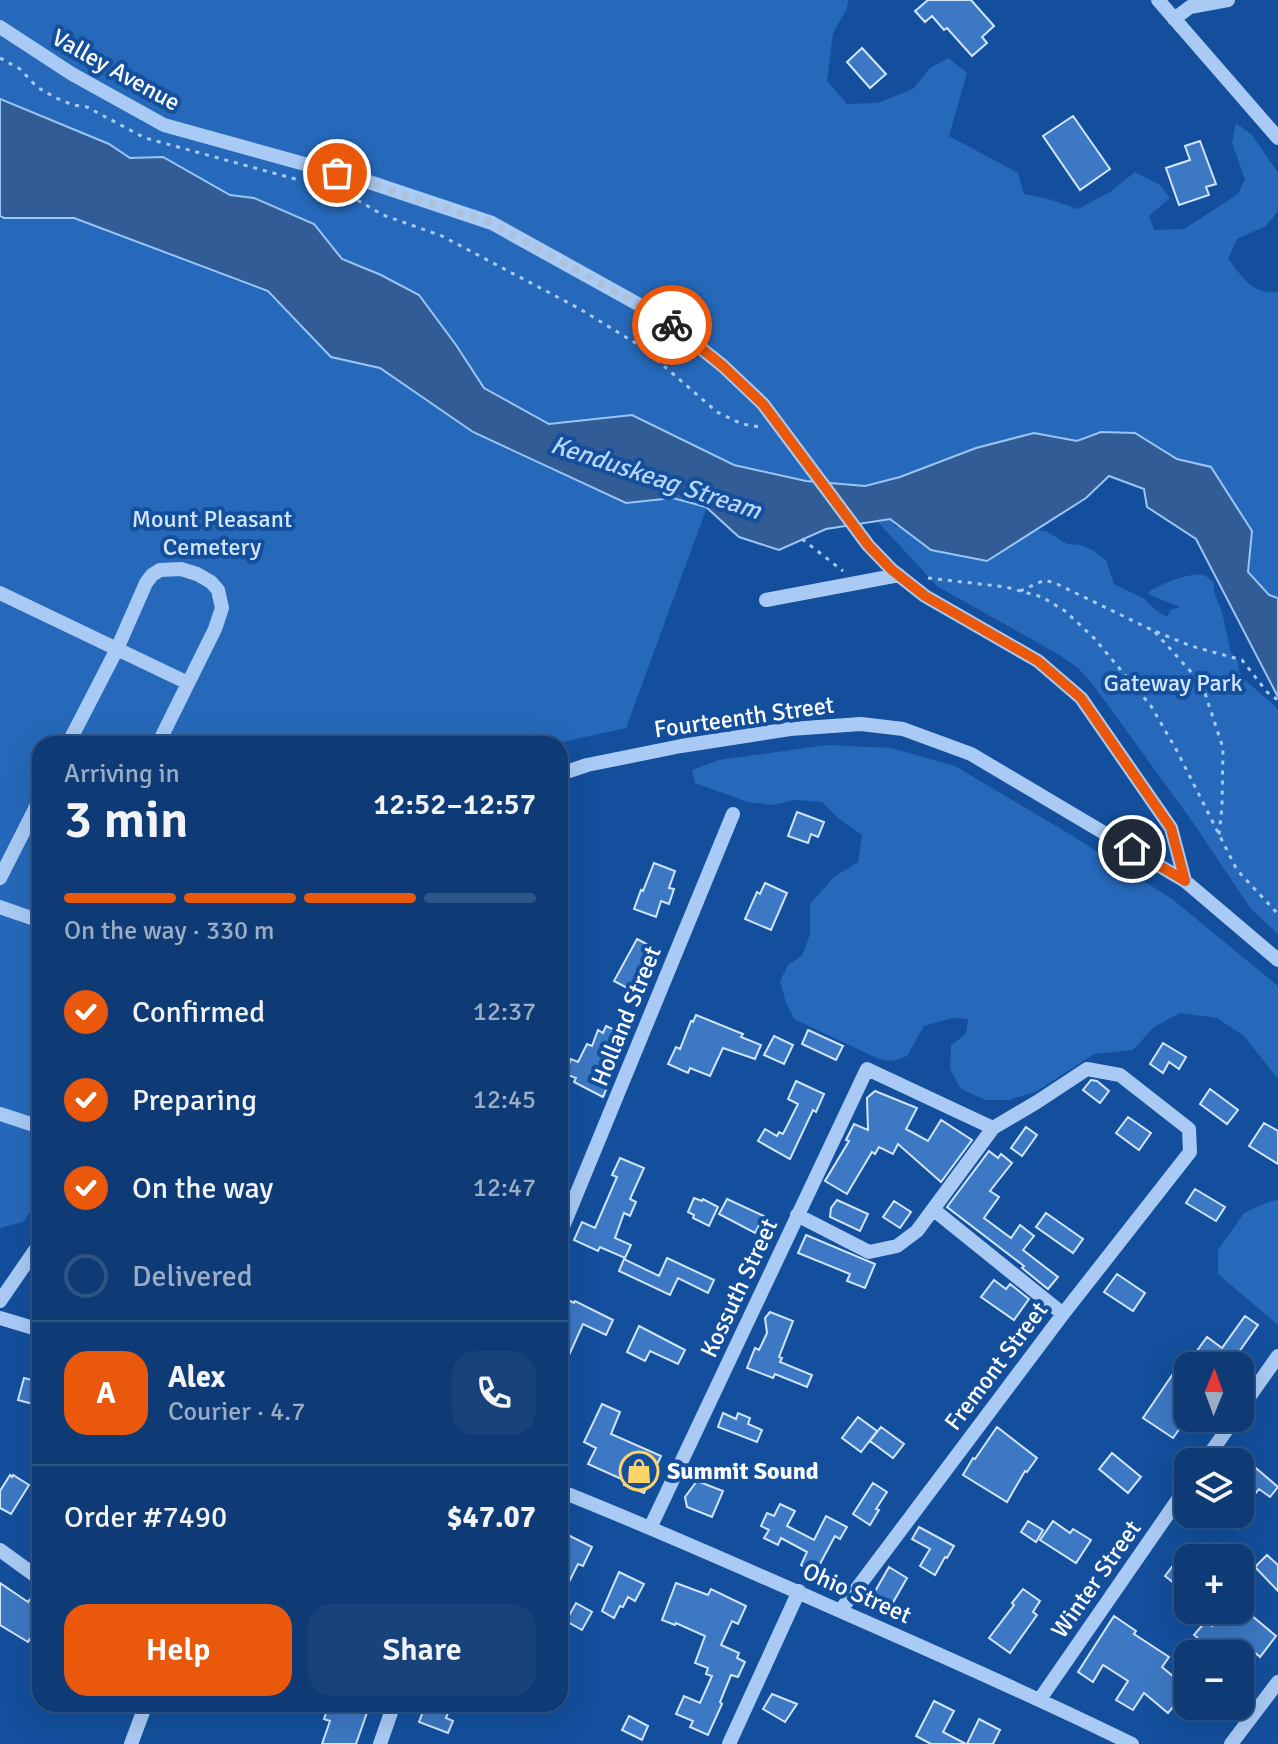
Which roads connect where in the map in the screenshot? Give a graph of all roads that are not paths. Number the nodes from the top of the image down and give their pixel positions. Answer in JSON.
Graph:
{"nodes":[{"id":1,"x":1158,"y":0,"type":"edge"},
{"id":2,"x":1221,"y":1,"type":"edge"},
{"id":3,"x":1174,"y":19,"type":"junction"},
{"id":4,"x":0,"y":27,"type":"edge"},
{"id":5,"x":1278,"y":138,"type":"edge"},
{"id":6,"x":899,"y":575,"type":"junction"},
{"id":7,"x":0,"y":593,"type":"edge"},
{"id":8,"x":766,"y":600,"type":"dead end"},
{"id":9,"x":117,"y":649,"type":"junction"},
{"id":10,"x":188,"y":683,"type":"junction"},
{"id":11,"x":72,"y":736,"type":"edge"},
{"id":12,"x":162,"y":736,"type":"edge"},
{"id":13,"x":568,"y":771,"type":"edge"},
{"id":14,"x":733,"y":814,"type":"dead end"},
{"id":15,"x":32,"y":815,"type":"edge"},
{"id":16,"x":0,"y":878,"type":"edge"},
{"id":17,"x":1185,"y":881,"type":"junction"},
{"id":18,"x":0,"y":907,"type":"edge"},
{"id":19,"x":32,"y":918,"type":"edge"},
{"id":20,"x":1278,"y":960,"type":"edge"},
{"id":21,"x":0,"y":1114,"type":"edge"},
{"id":22,"x":32,"y":1124,"type":"edge"},
{"id":23,"x":993,"y":1128,"type":"junction"},
{"id":24,"x":934,"y":1210,"type":"junction"},
{"id":25,"x":568,"y":1215,"type":"edge"},
{"id":26,"x":797,"y":1215,"type":"junction"},
{"id":27,"x":32,"y":1255,"type":"edge"},
{"id":28,"x":0,"y":1301,"type":"edge"},
{"id":29,"x":1063,"y":1314,"type":"junction"},
{"id":30,"x":0,"y":1318,"type":"edge"},
{"id":31,"x":32,"y":1328,"type":"edge"},
{"id":32,"x":1278,"y":1356,"type":"edge"},
{"id":33,"x":1254,"y":1390,"type":"edge"},
{"id":34,"x":568,"y":1494,"type":"edge"},
{"id":35,"x":1174,"y":1505,"type":"edge"},
{"id":36,"x":651,"y":1526,"type":"junction"},
{"id":37,"x":0,"y":1550,"type":"edge"},
{"id":38,"x":32,"y":1573,"type":"edge"},
{"id":39,"x":799,"y":1591,"type":"junction"},
{"id":40,"x":840,"y":1611,"type":"junction"},
{"id":41,"x":1278,"y":1682,"type":"edge"},
{"id":42,"x":1040,"y":1699,"type":"junction"},
{"id":43,"x":143,"y":1712,"type":"edge"},
{"id":44,"x":392,"y":1712,"type":"edge"},
{"id":45,"x":131,"y":1744,"type":"edge"},
{"id":46,"x":380,"y":1744,"type":"edge"},
{"id":47,"x":729,"y":1744,"type":"edge"},
{"id":48,"x":1132,"y":1744,"type":"edge"},
{"id":49,"x":1231,"y":1744,"type":"edge"}],
"edges":[{"from":1,"to":3,"type":"street"},
{"from":2,"to":3,"type":"street"},
{"from":3,"to":5,"type":"street"},
{"from":4,"to":6,"type":"street","name":"Valley Avenue"},
{"from":6,"to":8,"type":"street"},
{"from":6,"to":17,"type":"street","name":"Valley Avenue"},
{"from":7,"to":9,"type":"street"},
{"from":9,"to":10,"type":"street"},
{"from":9,"to":10,"type":"street"},
{"from":9,"to":11,"type":"street"},
{"from":10,"to":12,"type":"street"},
{"from":13,"to":17,"type":"street","name":"Fourteenth Street"},
{"from":14,"to":25,"type":"street","name":"Holland Street"},
{"from":15,"to":16,"type":"street"},
{"from":17,"to":20,"type":"street"},
{"from":18,"to":19,"type":"street"},
{"from":21,"to":22,"type":"street"},
{"from":23,"to":24,"type":"street"},
{"from":23,"to":26,"type":"street","name":"Kossuth Street"},
{"from":23,"to":29,"type":"street","name":"Fremont Street"},
{"from":24,"to":26,"type":"street"},
{"from":24,"to":29,"type":"street"},
{"from":26,"to":36,"type":"street","name":"Kossuth Street"},
{"from":27,"to":28,"type":"street"},
{"from":29,"to":40,"type":"street","name":"Fremont Street"},
{"from":30,"to":31,"type":"street"},
{"from":32,"to":33,"type":"street"},
{"from":34,"to":36,"type":"street","name":"Ohio Street"},
{"from":35,"to":42,"type":"street","name":"Winter Street"},
{"from":36,"to":39,"type":"street","name":"Ohio Street"},
{"from":37,"to":38,"type":"street"},
{"from":39,"to":40,"type":"street","name":"Ohio Street"},
{"from":39,"to":47,"type":"street"},
{"from":40,"to":42,"type":"street","name":"Ohio Street"},
{"from":41,"to":49,"type":"street"},
{"from":42,"to":48,"type":"street","name":"Ohio Street"},
{"from":43,"to":45,"type":"street"},
{"from":44,"to":46,"type":"street"}]}
